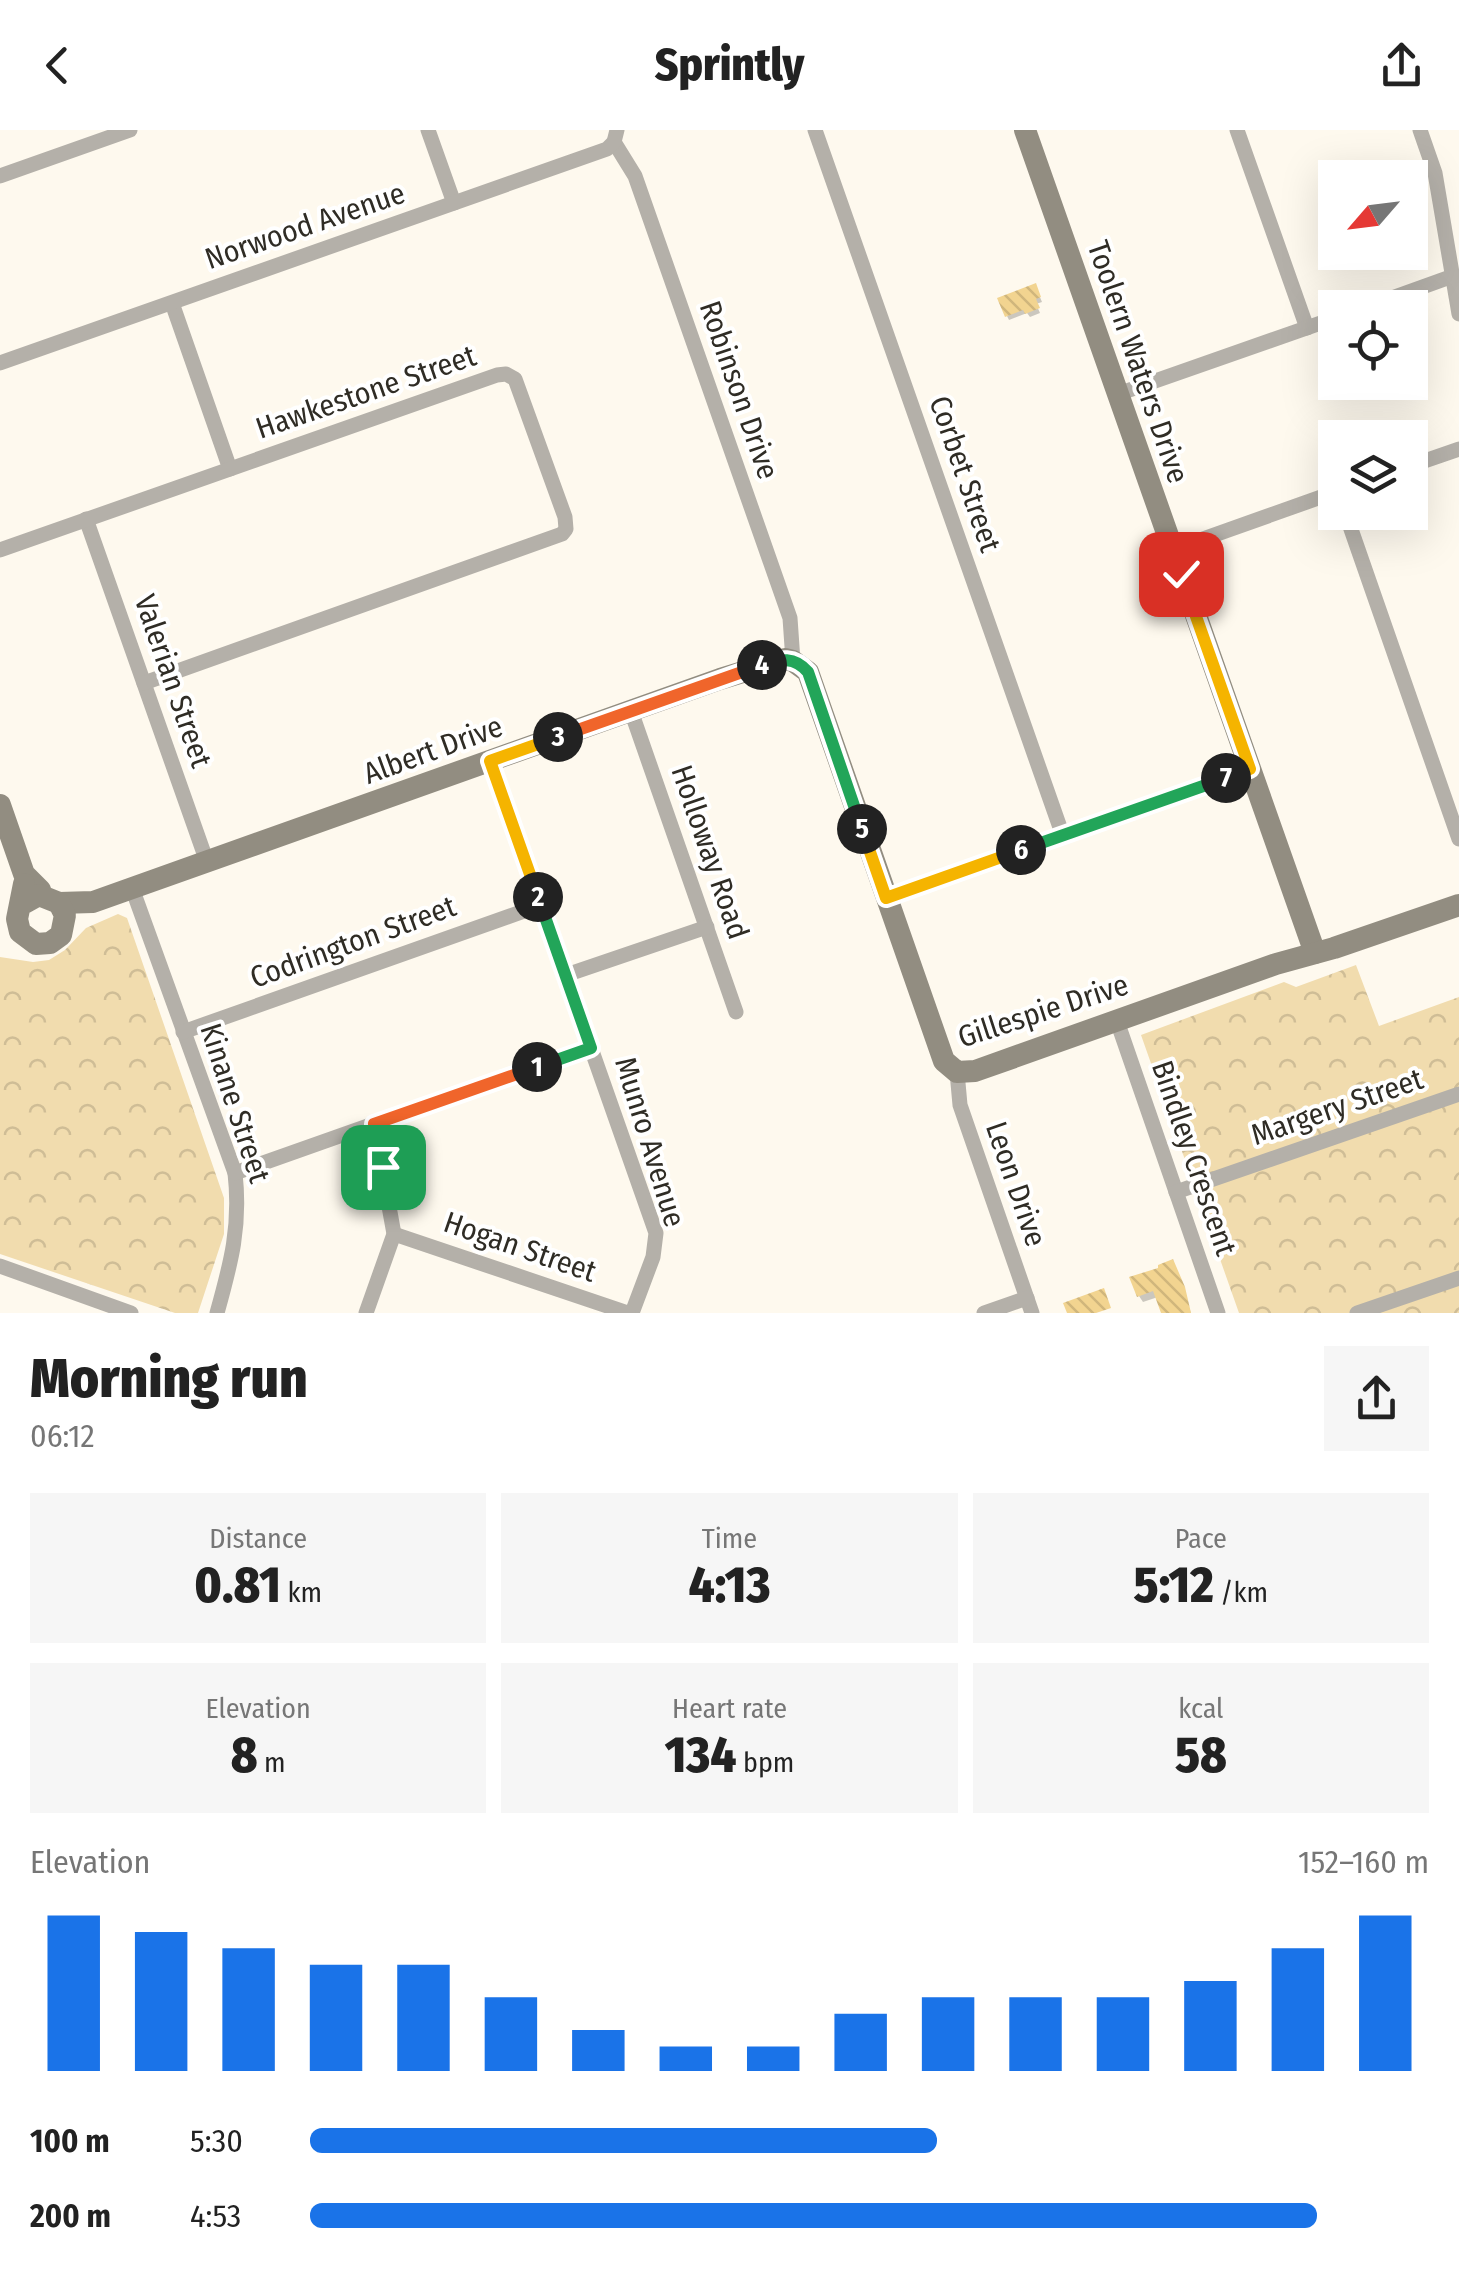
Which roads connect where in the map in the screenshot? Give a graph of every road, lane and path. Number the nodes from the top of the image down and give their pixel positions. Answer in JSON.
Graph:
{"nodes":[{"id":1,"x":130,"y":130,"type":"edge"},
{"id":2,"x":428,"y":130,"type":"edge"},
{"id":3,"x":815,"y":130,"type":"edge"},
{"id":4,"x":1025,"y":130,"type":"edge"},
{"id":5,"x":1237,"y":130,"type":"edge"},
{"id":6,"x":1420,"y":130,"type":"edge"},
{"id":7,"x":616,"y":136,"type":"edge"},
{"id":8,"x":0,"y":176,"type":"edge"},
{"id":9,"x":454,"y":203,"type":"junction"},
{"id":10,"x":1452,"y":276,"type":"junction"},
{"id":11,"x":1414,"y":290,"type":"edge"},
{"id":12,"x":172,"y":302,"type":"junction"},
{"id":13,"x":1459,"y":314,"type":"edge"},
{"id":14,"x":1318,"y":324,"type":"edge"},
{"id":15,"x":1307,"y":328,"type":"junction"},
{"id":16,"x":0,"y":363,"type":"edge"},
{"id":17,"x":1118,"y":394,"type":"junction"},
{"id":18,"x":1459,"y":448,"type":"edge"},
{"id":19,"x":1428,"y":459,"type":"edge"},
{"id":20,"x":230,"y":469,"type":"junction"},
{"id":21,"x":1318,"y":498,"type":"edge"},
{"id":22,"x":86,"y":520,"type":"junction"},
{"id":23,"x":1351,"y":530,"type":"edge"},
{"id":24,"x":0,"y":550,"type":"edge"},
{"id":25,"x":1172,"y":550,"type":"junction"},
{"id":26,"x":794,"y":660,"type":"junction"},
{"id":27,"x":144,"y":683,"type":"junction"},
{"id":28,"x":632,"y":711,"type":"junction"},
{"id":29,"x":490,"y":761,"type":"junction"},
{"id":30,"x":1250,"y":769,"type":"junction"},
{"id":31,"x":0,"y":805,"type":"edge"},
{"id":32,"x":1063,"y":836,"type":"junction"},
{"id":33,"x":1459,"y":839,"type":"edge"},
{"id":34,"x":207,"y":862,"type":"junction"},
{"id":35,"x":132,"y":888,"type":"junction"},
{"id":36,"x":886,"y":898,"type":"junction"},
{"id":37,"x":541,"y":904,"type":"junction"},
{"id":38,"x":1459,"y":905,"type":"edge"},
{"id":39,"x":19,"y":908,"type":"edge"},
{"id":40,"x":57,"y":908,"type":"junction"},
{"id":41,"x":707,"y":928,"type":"junction"},
{"id":42,"x":0,"y":939,"type":"edge"},
{"id":43,"x":1314,"y":953,"type":"junction"},
{"id":44,"x":566,"y":975,"type":"junction"},
{"id":45,"x":736,"y":1012,"type":"dead end"},
{"id":46,"x":1116,"y":1020,"type":"junction"},
{"id":47,"x":183,"y":1032,"type":"junction"},
{"id":48,"x":591,"y":1048,"type":"junction"},
{"id":49,"x":957,"y":1072,"type":"junction"},
{"id":50,"x":1459,"y":1094,"type":"edge"},
{"id":51,"x":374,"y":1124,"type":"junction"},
{"id":52,"x":235,"y":1174,"type":"junction"},
{"id":53,"x":1176,"y":1192,"type":"junction"},
{"id":54,"x":394,"y":1234,"type":"junction"},
{"id":55,"x":0,"y":1266,"type":"edge"},
{"id":56,"x":1459,"y":1278,"type":"edge"},
{"id":57,"x":1030,"y":1305,"type":"edge"},
{"id":58,"x":132,"y":1313,"type":"edge"},
{"id":59,"x":217,"y":1313,"type":"edge"},
{"id":60,"x":366,"y":1313,"type":"edge"},
{"id":61,"x":630,"y":1313,"type":"edge"},
{"id":62,"x":984,"y":1313,"type":"edge"},
{"id":63,"x":1218,"y":1313,"type":"edge"},
{"id":64,"x":1357,"y":1313,"type":"edge"}],
"edges":[{"from":1,"to":8,"type":"street"},
{"from":2,"to":9,"type":"street"},
{"from":3,"to":32,"type":"street","name":"Corbet Street"},
{"from":4,"to":17,"type":"street","name":"Toolern Waters Drive"},
{"from":5,"to":15,"type":"street"},
{"from":6,"to":10,"type":"street"},
{"from":7,"to":9,"type":"street","name":"Norwood Avenue"},
{"from":7,"to":26,"type":"street","name":"Robinson Drive"},
{"from":9,"to":12,"type":"street","name":"Norwood Avenue"},
{"from":10,"to":11,"type":"street"},
{"from":10,"to":13,"type":"street"},
{"from":12,"to":16,"type":"street","name":"Norwood Avenue"},
{"from":12,"to":20,"type":"street"},
{"from":14,"to":15,"type":"street"},
{"from":15,"to":17,"type":"street"},
{"from":17,"to":25,"type":"street","name":"Toolern Waters Drive"},
{"from":18,"to":19,"type":"street"},
{"from":20,"to":22,"type":"street","name":"Hawkestone Street"},
{"from":20,"to":27,"type":"street","name":"Hawkestone Street"},
{"from":21,"to":25,"type":"street"},
{"from":22,"to":24,"type":"street","name":"Hawkestone Street"},
{"from":22,"to":27,"type":"street","name":"Valerian Street"},
{"from":23,"to":33,"type":"street"},
{"from":25,"to":30,"type":"street","name":"Toolern Waters Drive"},
{"from":26,"to":28,"type":"street","name":"Albert Drive"},
{"from":26,"to":36,"type":"street","name":"Gillespie Drive"},
{"from":27,"to":34,"type":"street","name":"Valerian Street"},
{"from":28,"to":29,"type":"street","name":"Albert Drive"},
{"from":28,"to":41,"type":"street","name":"Holloway Road"},
{"from":29,"to":34,"type":"street","name":"Albert Drive"},
{"from":29,"to":37,"type":"street","name":"Munro Avenue"},
{"from":30,"to":32,"type":"street"},
{"from":30,"to":43,"type":"street","name":"Toolern Waters Drive"},
{"from":31,"to":39,"type":"street"},
{"from":32,"to":36,"type":"street"},
{"from":34,"to":35,"type":"street","name":"Albert Drive"},
{"from":35,"to":40,"type":"street","name":"Albert Drive"},
{"from":35,"to":47,"type":"street","name":"Kinane Street"},
{"from":36,"to":49,"type":"street","name":"Gillespie Drive"},
{"from":37,"to":44,"type":"street","name":"Munro Avenue"},
{"from":37,"to":47,"type":"street","name":"Codrington Street"},
{"from":38,"to":43,"type":"street","name":"Gillespie Drive"},
{"from":39,"to":40,"type":"street"},
{"from":39,"to":40,"type":"street"},
{"from":39,"to":42,"type":"street"},
{"from":41,"to":44,"type":"street"},
{"from":41,"to":45,"type":"street","name":"Holloway Road"},
{"from":43,"to":46,"type":"street","name":"Gillespie Drive"},
{"from":44,"to":48,"type":"street","name":"Munro Avenue"},
{"from":46,"to":49,"type":"street","name":"Gillespie Drive"},
{"from":46,"to":53,"type":"street","name":"Bindley Crescent"},
{"from":47,"to":52,"type":"street","name":"Kinane Street"},
{"from":48,"to":51,"type":"street"},
{"from":48,"to":61,"type":"street","name":"Munro Avenue"},
{"from":49,"to":57,"type":"street","name":"Leon Drive"},
{"from":50,"to":53,"type":"street","name":"Margery Street"},
{"from":51,"to":52,"type":"street"},
{"from":51,"to":54,"type":"street"},
{"from":52,"to":59,"type":"street","name":"Kinane Street"},
{"from":53,"to":63,"type":"street","name":"Bindley Crescent"},
{"from":54,"to":60,"type":"street"},
{"from":54,"to":61,"type":"street","name":"Hogan Street"},
{"from":55,"to":58,"type":"street"},
{"from":56,"to":64,"type":"street"},
{"from":57,"to":62,"type":"street"}]}
